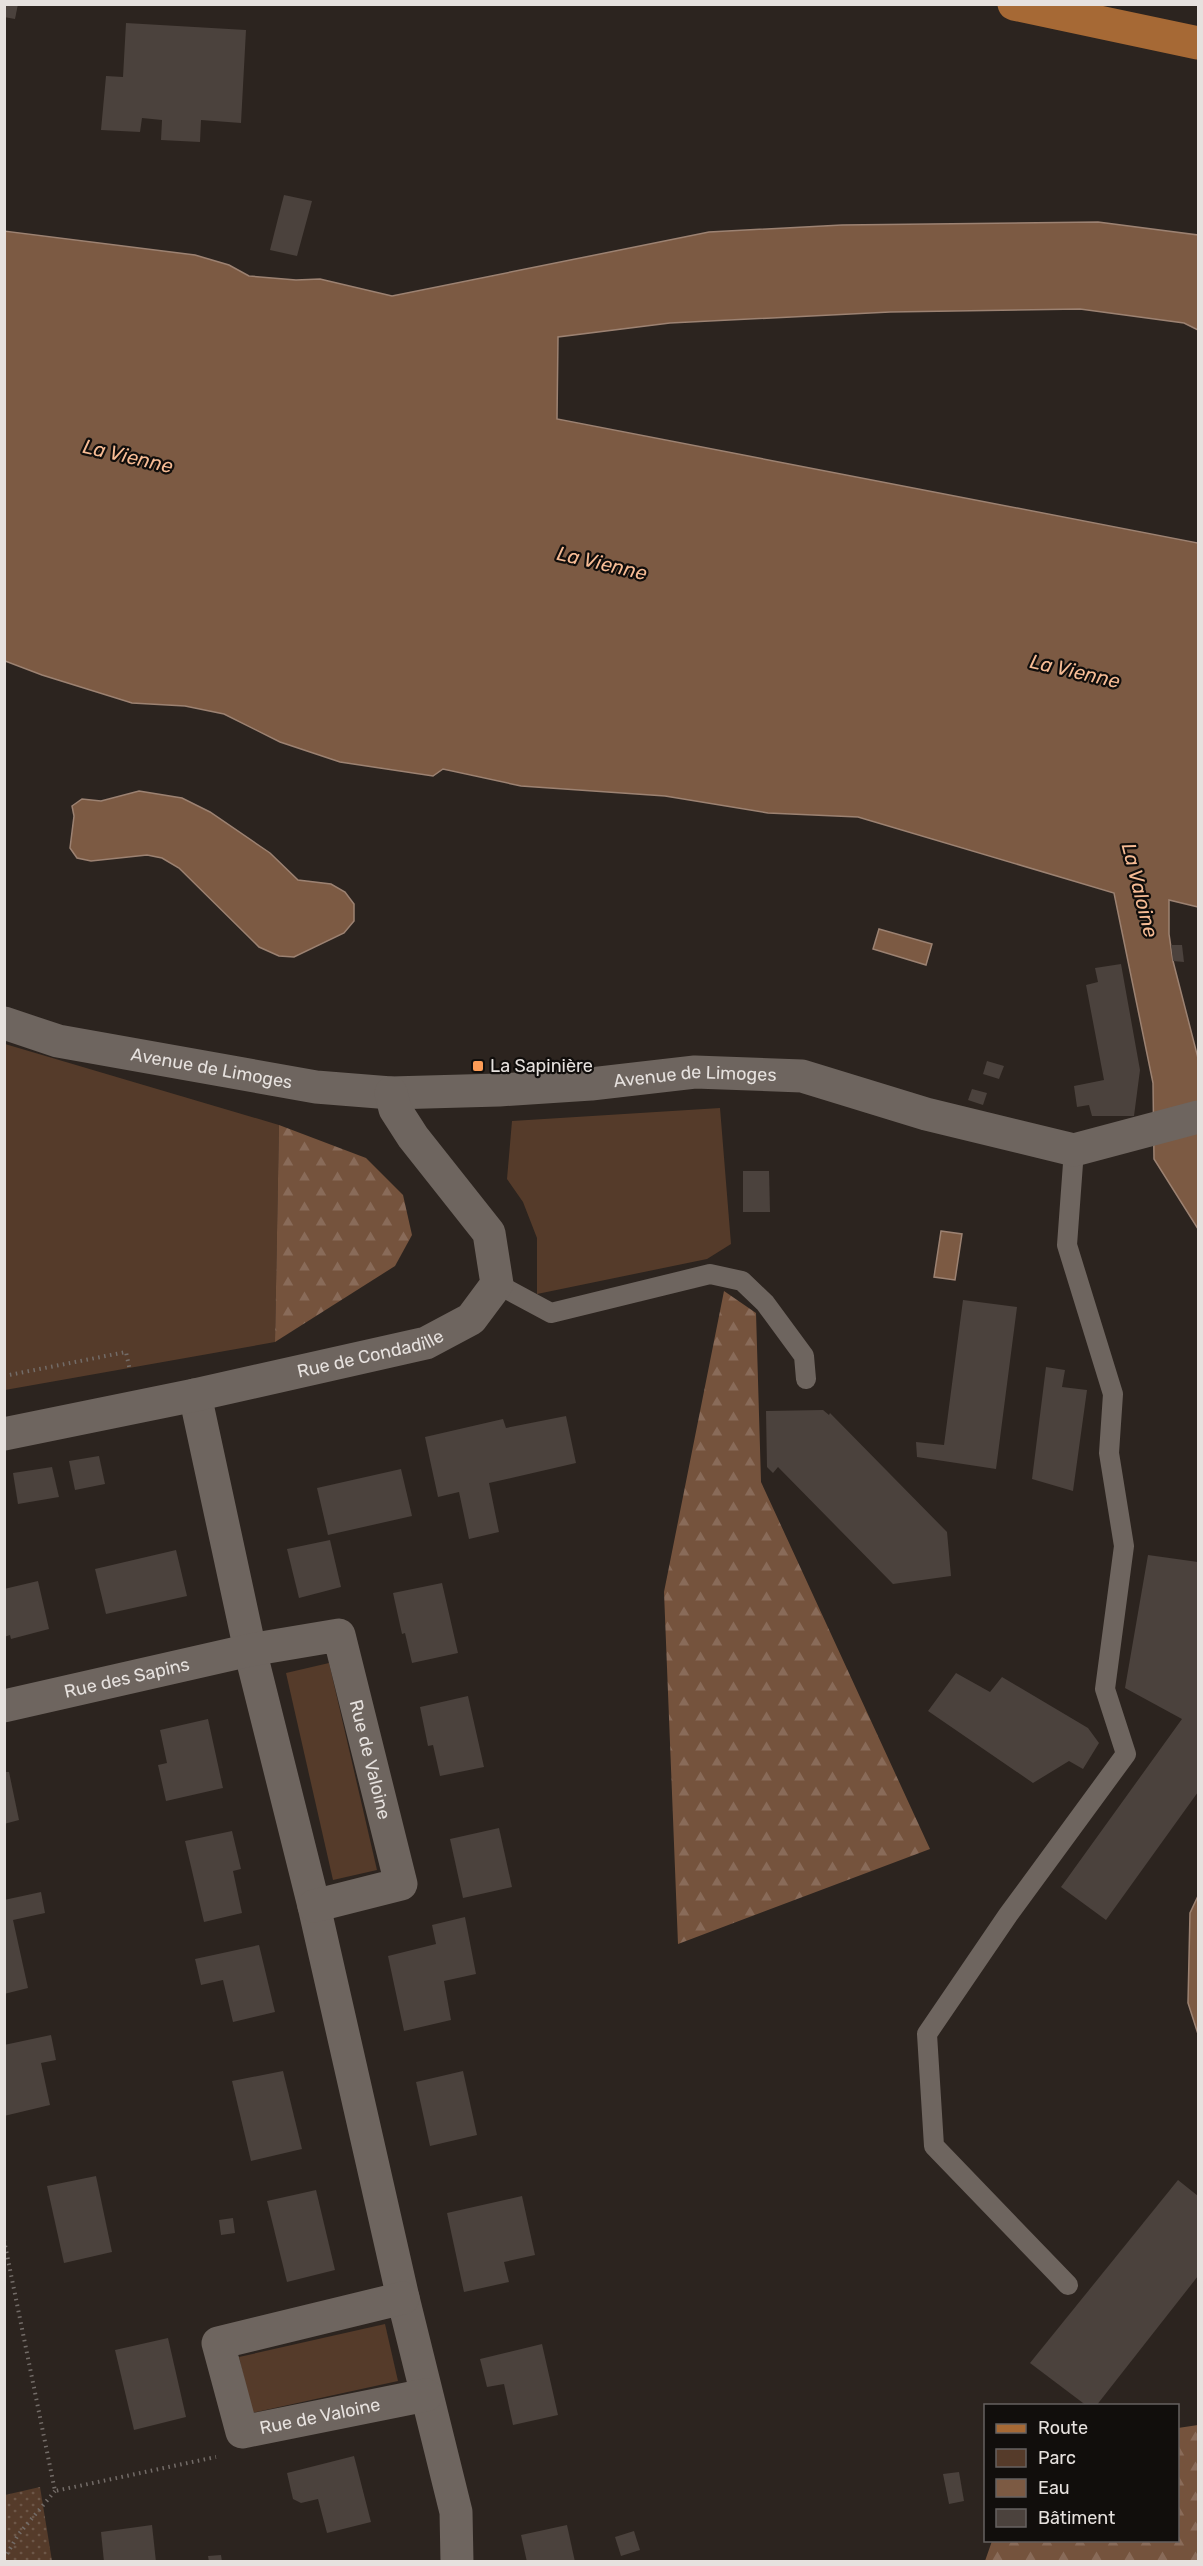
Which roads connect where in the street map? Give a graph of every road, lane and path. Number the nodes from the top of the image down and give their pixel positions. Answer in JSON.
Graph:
{"nodes":[{"id":1,"x":1014,"y":4,"type":"edge"},
{"id":2,"x":1198,"y":43,"type":"edge"},
{"id":3,"x":4,"y":1023,"type":"edge"},
{"id":4,"x":391,"y":1093,"type":"junction"},
{"id":5,"x":1198,"y":1118,"type":"edge"},
{"id":6,"x":1074,"y":1150,"type":"junction"},
{"id":7,"x":497,"y":1284,"type":"junction"},
{"id":8,"x":4,"y":1376,"type":"edge"},
{"id":9,"x":806,"y":1379,"type":"dead end"},
{"id":10,"x":195,"y":1395,"type":"junction"},
{"id":11,"x":135,"y":1406,"type":"junction"},
{"id":12,"x":4,"y":1434,"type":"edge"},
{"id":13,"x":250,"y":1650,"type":"junction"},
{"id":14,"x":4,"y":1706,"type":"edge"},
{"id":15,"x":314,"y":1906,"type":"junction"},
{"id":16,"x":4,"y":2240,"type":"edge"},
{"id":17,"x":1068,"y":2285,"type":"dead end"},
{"id":18,"x":403,"y":2298,"type":"junction"},
{"id":19,"x":426,"y":2394,"type":"junction"},
{"id":20,"x":242,"y":2432,"type":"junction"},
{"id":21,"x":55,"y":2491,"type":"junction"},
{"id":22,"x":4,"y":2559,"type":"edge"},
{"id":23,"x":457,"y":2562,"type":"edge"}],
"edges":[{"from":1,"to":2,"type":"main road"},
{"from":3,"to":4,"type":"street","name":"Avenue de Limoges"},
{"from":4,"to":6,"type":"street","name":"Avenue de Limoges"},
{"from":4,"to":7,"type":"street"},
{"from":5,"to":6,"type":"street","name":"Avenue de Limoges"},
{"from":6,"to":17,"type":"lane"},
{"from":7,"to":9,"type":"lane"},
{"from":7,"to":10,"type":"street","name":"Rue de Condadille"},
{"from":8,"to":11,"type":"path"},
{"from":10,"to":11,"type":"street","name":"Rue de Condadille"},
{"from":10,"to":13,"type":"street"},
{"from":11,"to":12,"type":"street","name":"Rue de Condadille"},
{"from":13,"to":14,"type":"street","name":"Rue des Sapins"},
{"from":13,"to":15,"type":"street"},
{"from":13,"to":15,"type":"street","name":"Rue de Valoine"},
{"from":15,"to":18,"type":"street"},
{"from":16,"to":21,"type":"path"},
{"from":18,"to":19,"type":"street"},
{"from":18,"to":20,"type":"street","name":"Rue de Valoine"},
{"from":19,"to":20,"type":"street","name":"Rue de Valoine"},
{"from":19,"to":23,"type":"street"},
{"from":20,"to":21,"type":"path"},
{"from":21,"to":22,"type":"path"}]}
